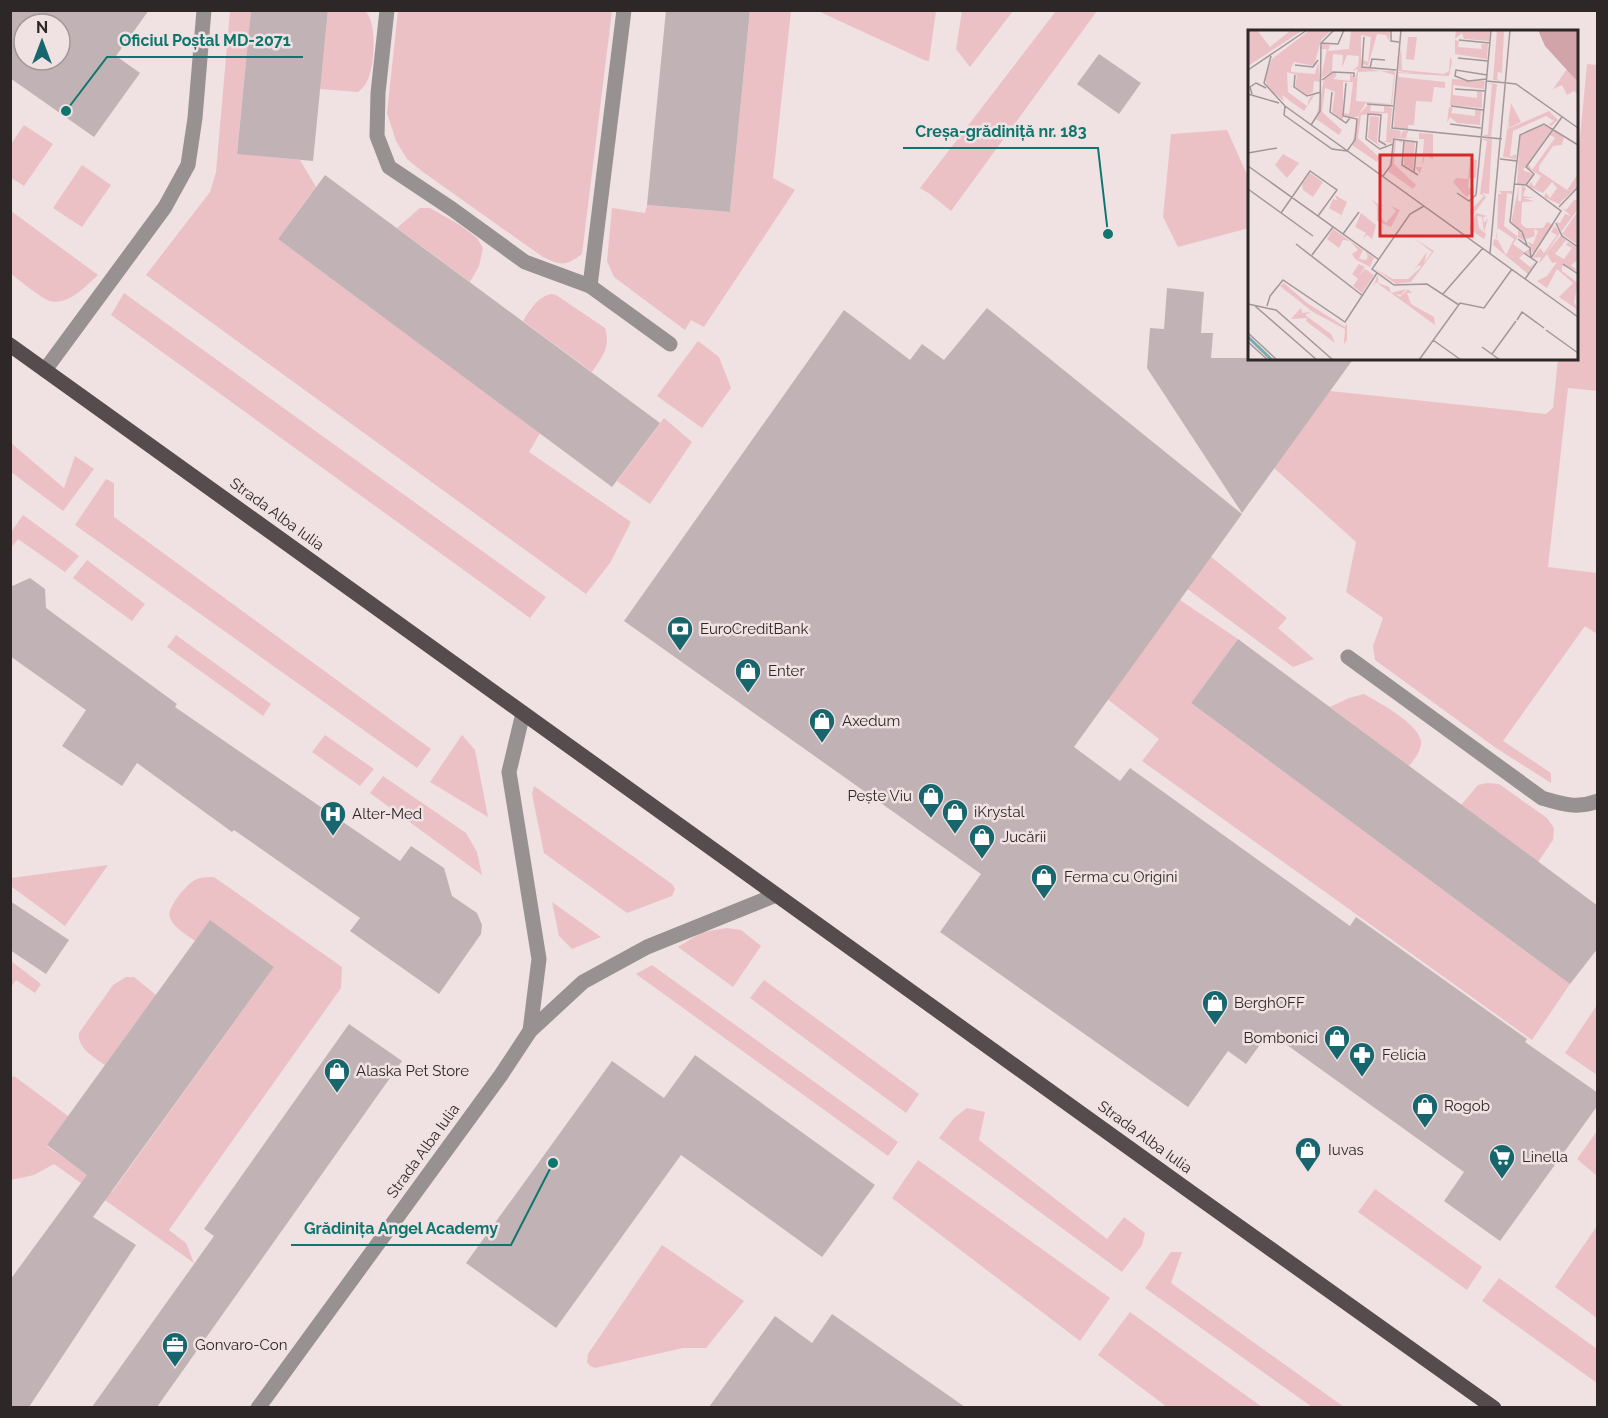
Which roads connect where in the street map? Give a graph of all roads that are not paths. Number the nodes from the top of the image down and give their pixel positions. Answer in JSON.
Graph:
{"nodes":[{"id":1,"x":204,"y":10,"type":"edge"},
{"id":2,"x":387,"y":10,"type":"edge"},
{"id":3,"x":624,"y":10,"type":"edge"},
{"id":4,"x":590,"y":286,"type":"junction"},
{"id":5,"x":670,"y":344,"type":"dead end"},
{"id":6,"x":10,"y":345,"type":"edge"},
{"id":7,"x":45,"y":369,"type":"junction"},
{"id":8,"x":1348,"y":657,"type":"dead end"},
{"id":9,"x":523,"y":713,"type":"junction"},
{"id":10,"x":1598,"y":801,"type":"edge"},
{"id":11,"x":776,"y":895,"type":"junction"},
{"id":12,"x":530,"y":1031,"type":"junction"},
{"id":13,"x":258,"y":1407,"type":"edge"},
{"id":14,"x":1494,"y":1407,"type":"edge"}],
"edges":[{"from":1,"to":7,"type":"street"},
{"from":2,"to":4,"type":"street"},
{"from":3,"to":4,"type":"street"},
{"from":4,"to":5,"type":"street"},
{"from":6,"to":7,"type":"main road","name":"Strada Alba Iulia"},
{"from":7,"to":9,"type":"main road","name":"Strada Alba Iulia"},
{"from":8,"to":10,"type":"street"},
{"from":9,"to":11,"type":"main road","name":"Strada Alba Iulia"},
{"from":9,"to":12,"type":"street","name":"Strada Alba Iulia"},
{"from":11,"to":12,"type":"street","name":"Strada Alba Iulia"},
{"from":11,"to":14,"type":"main road","name":"Strada Alba Iulia"},
{"from":12,"to":13,"type":"street","name":"Strada Alba Iulia"}]}
